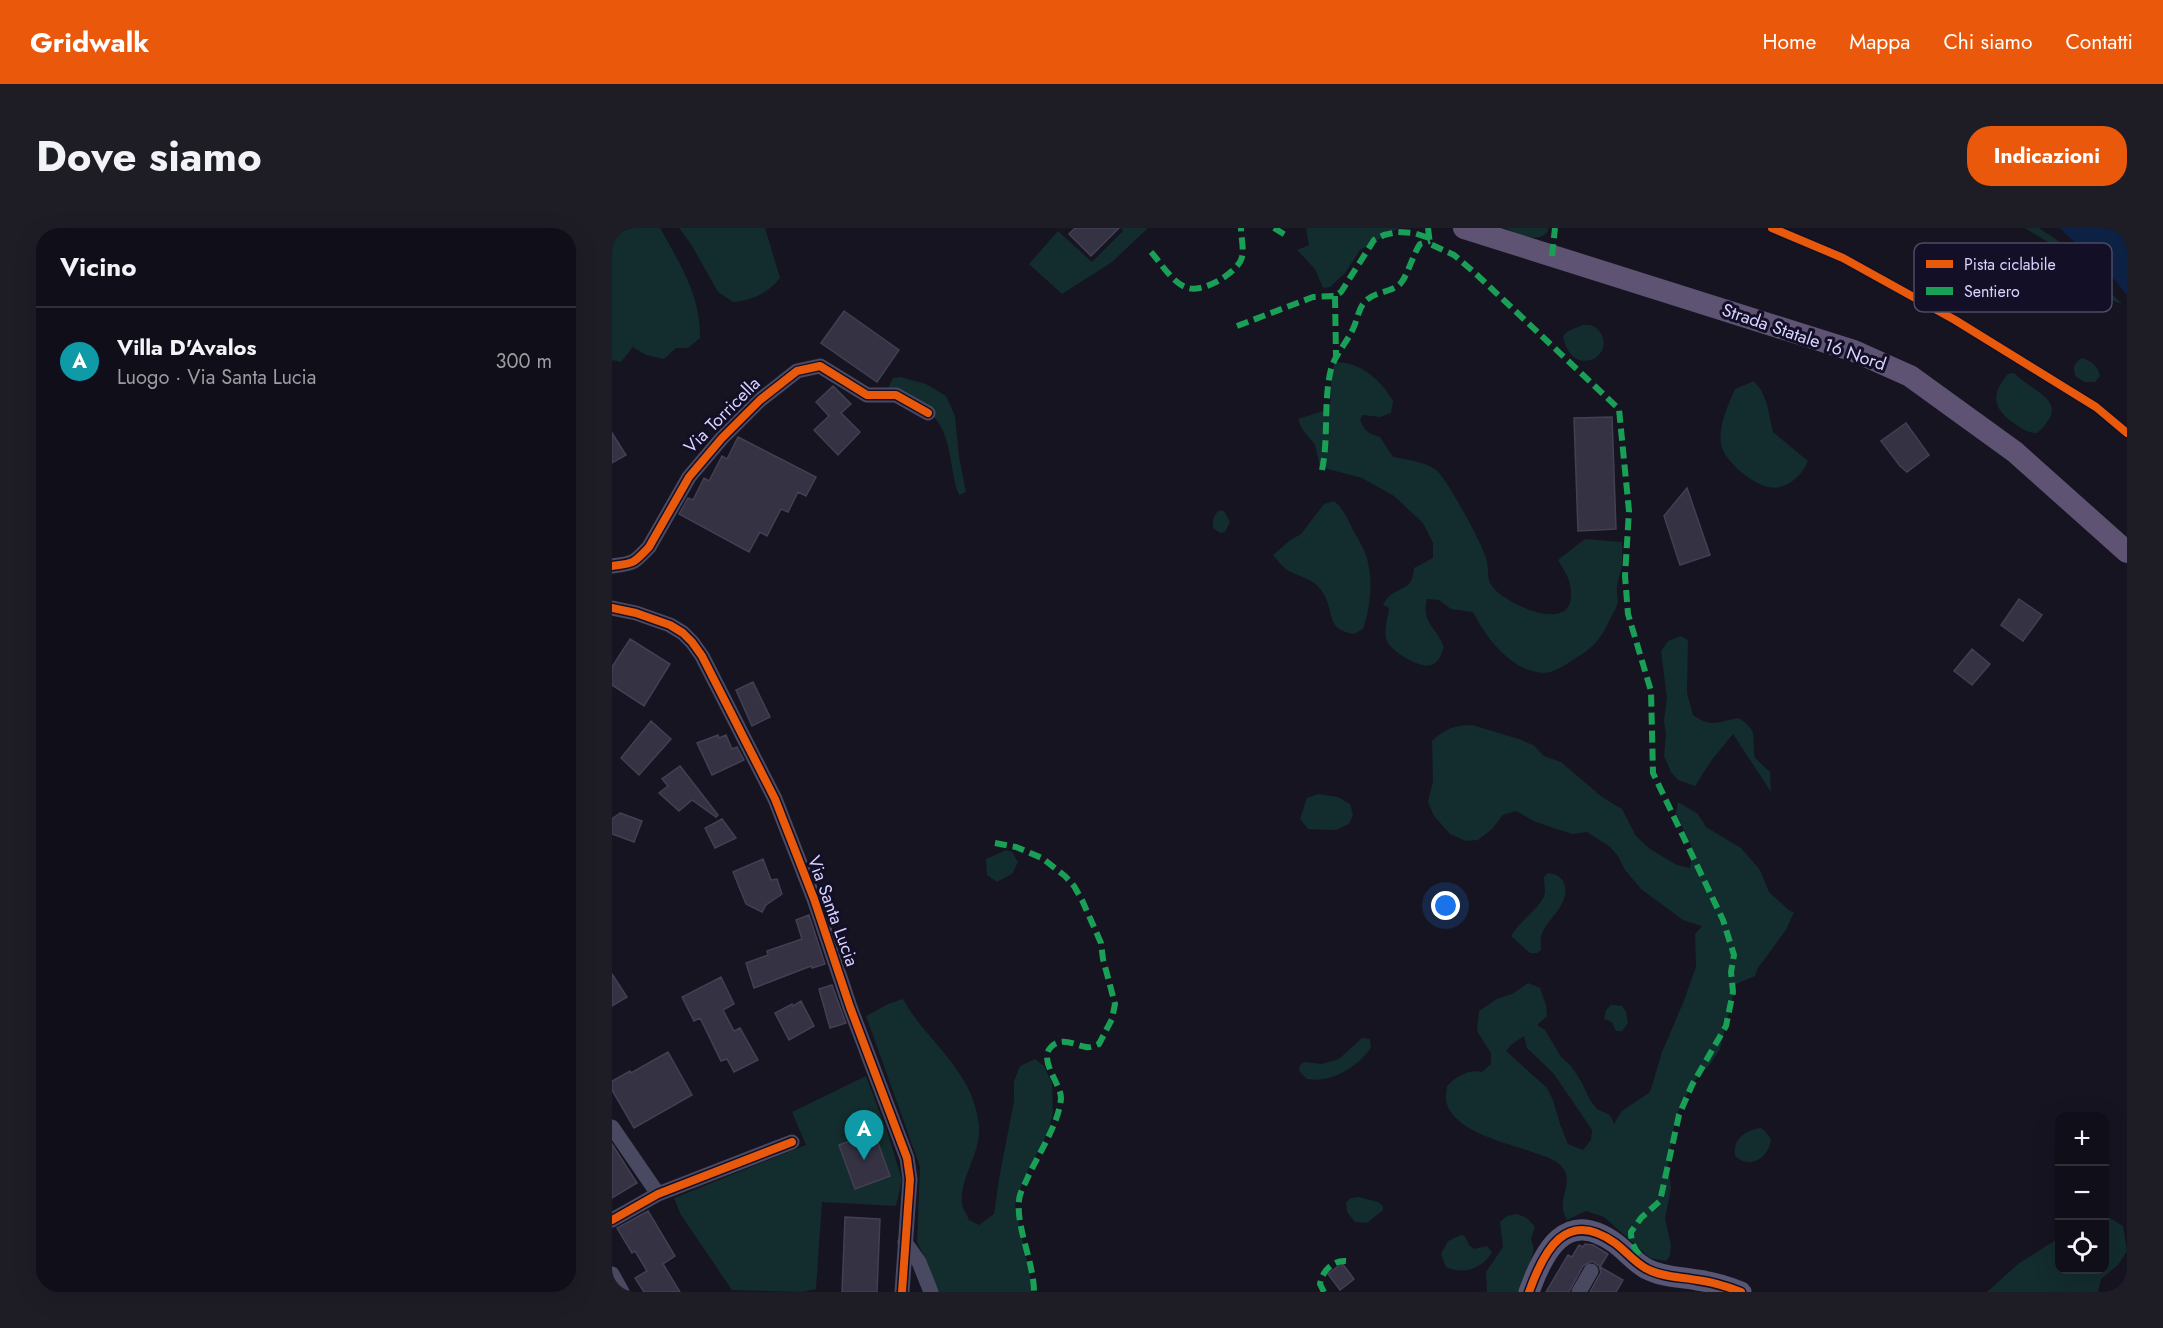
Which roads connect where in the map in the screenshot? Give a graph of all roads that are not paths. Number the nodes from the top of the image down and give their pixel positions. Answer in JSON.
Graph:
{"nodes":[{"id":1,"x":1464,"y":228,"type":"edge"},
{"id":2,"x":928,"y":413,"type":"dead end"},
{"id":3,"x":2127,"y":552,"type":"edge"},
{"id":4,"x":612,"y":566,"type":"edge"},
{"id":5,"x":612,"y":608,"type":"edge"},
{"id":6,"x":612,"y":1128,"type":"edge"},
{"id":7,"x":792,"y":1142,"type":"dead end"},
{"id":8,"x":658,"y":1194,"type":"junction"},
{"id":9,"x":612,"y":1220,"type":"edge"},
{"id":10,"x":905,"y":1242,"type":"junction"},
{"id":11,"x":1591,"y":1271,"type":"dead end"},
{"id":12,"x":612,"y":1274,"type":"edge"},
{"id":13,"x":622,"y":1292,"type":"edge"},
{"id":14,"x":902,"y":1292,"type":"edge"},
{"id":15,"x":931,"y":1292,"type":"edge"},
{"id":16,"x":1529,"y":1292,"type":"edge"},
{"id":17,"x":1579,"y":1292,"type":"edge"},
{"id":18,"x":1741,"y":1292,"type":"edge"}],
"edges":[{"from":1,"to":3,"type":"main road","name":"Strada Statale 16 Nord"},
{"from":2,"to":4,"type":"street","name":"Via Torricella"},
{"from":5,"to":10,"type":"street","name":"Via Santa Lucia"},
{"from":6,"to":8,"type":"street"},
{"from":7,"to":8,"type":"street"},
{"from":8,"to":9,"type":"street"},
{"from":10,"to":14,"type":"street","name":"Via Santa Lucia"},
{"from":10,"to":15,"type":"street"},
{"from":11,"to":17,"type":"street"},
{"from":12,"to":13,"type":"street"},
{"from":16,"to":18,"type":"street"}]}
